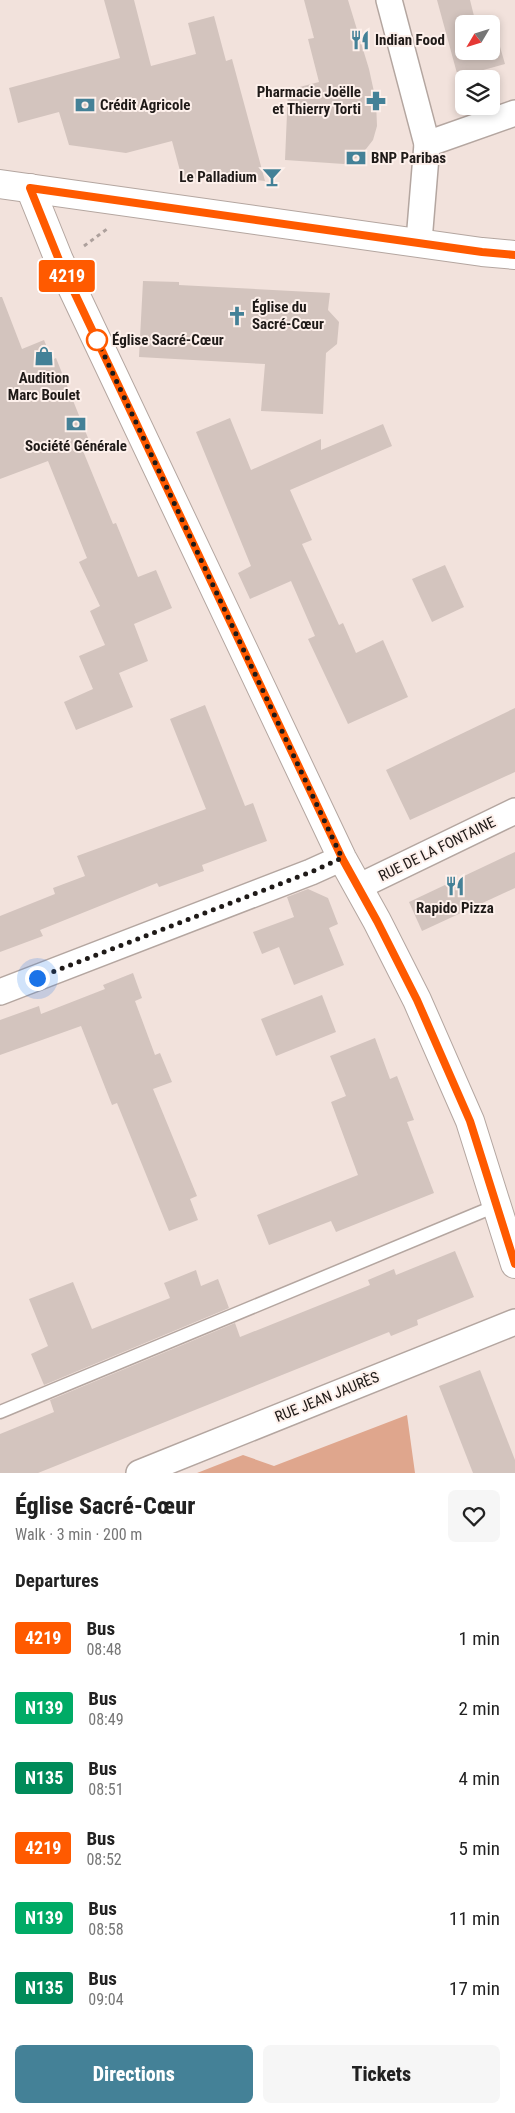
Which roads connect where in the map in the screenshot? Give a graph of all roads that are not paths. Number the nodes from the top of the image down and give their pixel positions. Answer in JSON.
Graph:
{"nodes":[{"id":1,"x":389,"y":0,"type":"edge"},
{"id":2,"x":515,"y":113,"type":"edge"},
{"id":3,"x":426,"y":144,"type":"junction"},
{"id":4,"x":0,"y":184,"type":"edge"},
{"id":5,"x":30,"y":188,"type":"junction"},
{"id":6,"x":419,"y":242,"type":"junction"},
{"id":7,"x":515,"y":255,"type":"edge"},
{"id":8,"x":515,"y":811,"type":"edge"},
{"id":9,"x":342,"y":858,"type":"junction"},
{"id":10,"x":358,"y":886,"type":"junction"},
{"id":11,"x":0,"y":992,"type":"edge"},
{"id":12,"x":498,"y":1205,"type":"junction"},
{"id":13,"x":515,"y":1264,"type":"edge"},
{"id":14,"x":515,"y":1322,"type":"edge"},
{"id":15,"x":0,"y":1412,"type":"edge"},
{"id":16,"x":139,"y":1473,"type":"edge"}],
"edges":[{"from":1,"to":3,"type":"street"},
{"from":2,"to":3,"type":"street"},
{"from":3,"to":6,"type":"street"},
{"from":4,"to":5,"type":"street"},
{"from":5,"to":6,"type":"street"},
{"from":5,"to":9,"type":"street"},
{"from":6,"to":7,"type":"street"},
{"from":8,"to":10,"type":"street","name":"RUE DE LA FONTAINE"},
{"from":9,"to":10,"type":"street"},
{"from":9,"to":11,"type":"street"},
{"from":10,"to":12,"type":"street"},
{"from":12,"to":13,"type":"street"},
{"from":12,"to":15,"type":"lane"},
{"from":14,"to":16,"type":"street","name":"RUE JEAN JAURÈS"}]}
